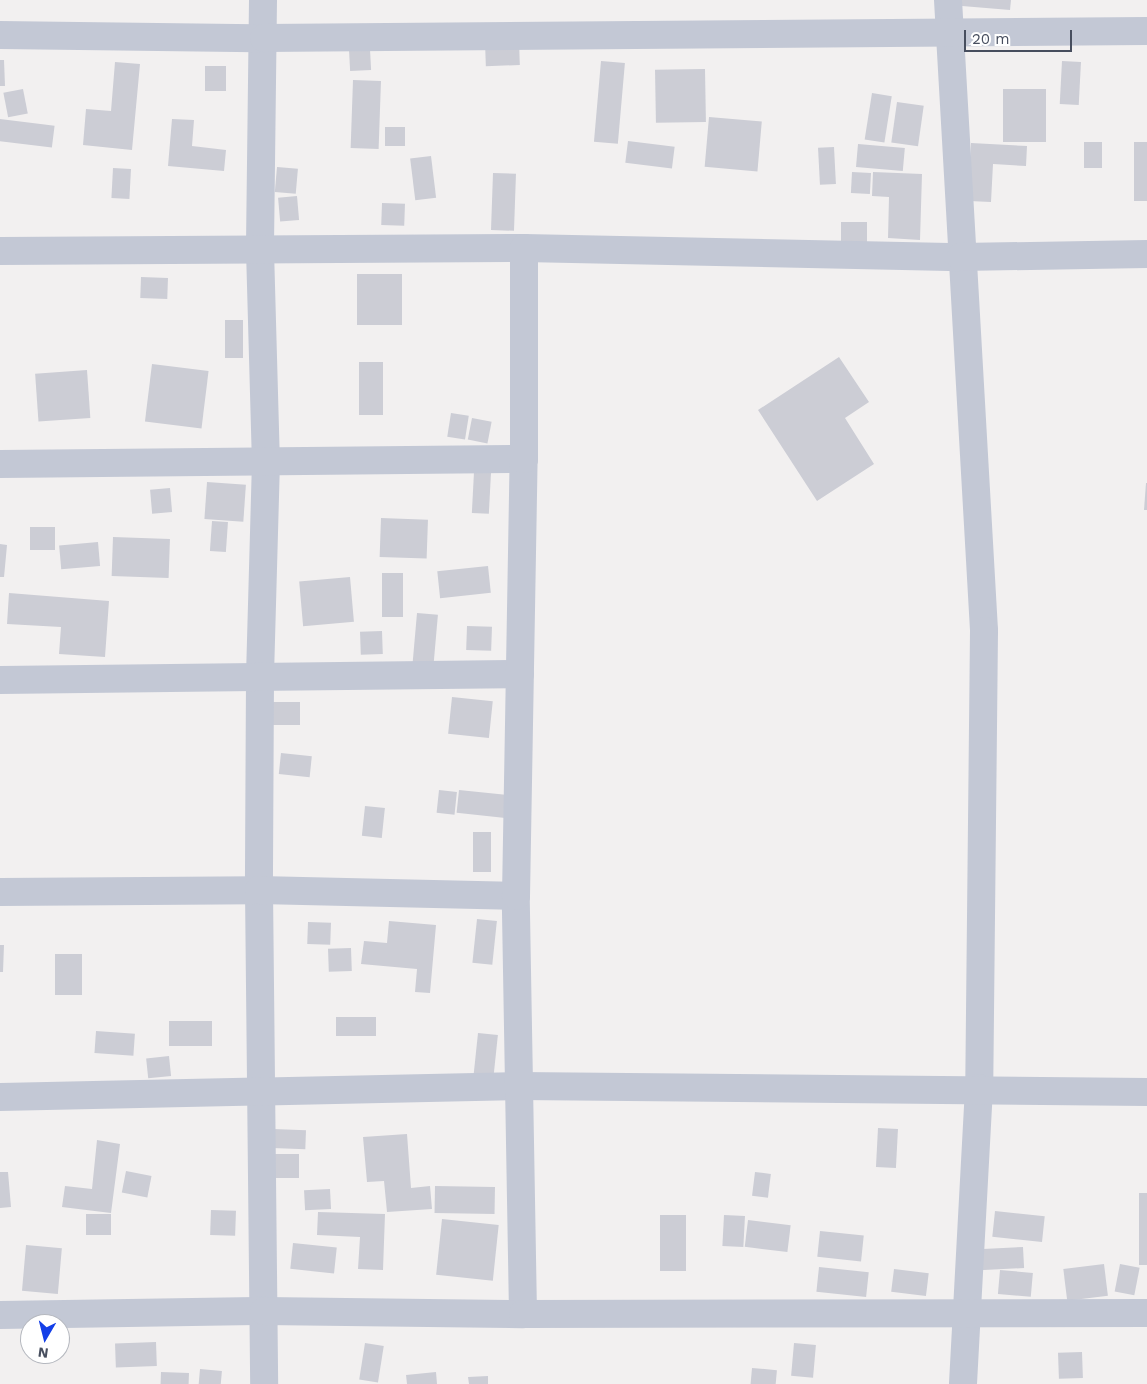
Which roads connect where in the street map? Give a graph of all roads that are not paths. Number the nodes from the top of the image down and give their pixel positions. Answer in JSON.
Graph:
{"nodes":[{"id":1,"x":263,"y":0,"type":"edge"},
{"id":2,"x":948,"y":0,"type":"edge"},
{"id":3,"x":1147,"y":31,"type":"edge"},
{"id":4,"x":948,"y":33,"type":"junction"},
{"id":5,"x":0,"y":34,"type":"edge"},
{"id":6,"x":264,"y":38,"type":"junction"},
{"id":7,"x":524,"y":248,"type":"junction"},
{"id":8,"x":260,"y":250,"type":"junction"},
{"id":9,"x":0,"y":251,"type":"edge"},
{"id":10,"x":1147,"y":254,"type":"edge"},
{"id":11,"x":961,"y":257,"type":"junction"},
{"id":12,"x":524,"y":459,"type":"junction"},
{"id":13,"x":266,"y":461,"type":"junction"},
{"id":14,"x":0,"y":464,"type":"edge"},
{"id":15,"x":520,"y":674,"type":"junction"},
{"id":16,"x":260,"y":678,"type":"junction"},
{"id":17,"x":0,"y":680,"type":"edge"},
{"id":18,"x":259,"y":890,"type":"junction"},
{"id":19,"x":0,"y":892,"type":"edge"},
{"id":20,"x":516,"y":896,"type":"junction"},
{"id":21,"x":519,"y":1086,"type":"junction"},
{"id":22,"x":979,"y":1088,"type":"junction"},
{"id":23,"x":260,"y":1092,"type":"junction"},
{"id":24,"x":1147,"y":1092,"type":"edge"},
{"id":25,"x":0,"y":1097,"type":"edge"},
{"id":26,"x":264,"y":1311,"type":"junction"},
{"id":27,"x":965,"y":1311,"type":"junction"},
{"id":28,"x":1147,"y":1312,"type":"edge"},
{"id":29,"x":0,"y":1314,"type":"edge"},
{"id":30,"x":523,"y":1314,"type":"junction"},
{"id":31,"x":264,"y":1384,"type":"edge"},
{"id":32,"x":963,"y":1384,"type":"edge"}],
"edges":[{"from":1,"to":6,"type":"street"},
{"from":2,"to":4,"type":"street"},
{"from":3,"to":4,"type":"street"},
{"from":4,"to":6,"type":"street"},
{"from":4,"to":11,"type":"street"},
{"from":5,"to":6,"type":"street"},
{"from":6,"to":8,"type":"street"},
{"from":7,"to":8,"type":"street"},
{"from":7,"to":11,"type":"street"},
{"from":7,"to":12,"type":"street"},
{"from":8,"to":9,"type":"street"},
{"from":8,"to":13,"type":"street"},
{"from":10,"to":11,"type":"street"},
{"from":11,"to":22,"type":"street"},
{"from":12,"to":13,"type":"street"},
{"from":12,"to":15,"type":"street"},
{"from":13,"to":14,"type":"street"},
{"from":13,"to":16,"type":"street"},
{"from":15,"to":16,"type":"street"},
{"from":15,"to":20,"type":"street"},
{"from":16,"to":17,"type":"street"},
{"from":16,"to":18,"type":"street"},
{"from":18,"to":19,"type":"street"},
{"from":18,"to":20,"type":"street"},
{"from":18,"to":23,"type":"street"},
{"from":20,"to":21,"type":"street"},
{"from":21,"to":22,"type":"street"},
{"from":21,"to":23,"type":"street"},
{"from":21,"to":30,"type":"street"},
{"from":22,"to":24,"type":"street"},
{"from":22,"to":27,"type":"street"},
{"from":23,"to":25,"type":"street"},
{"from":23,"to":26,"type":"street"},
{"from":26,"to":29,"type":"street"},
{"from":26,"to":30,"type":"street"},
{"from":26,"to":31,"type":"street"},
{"from":27,"to":28,"type":"street"},
{"from":27,"to":30,"type":"street"},
{"from":27,"to":32,"type":"street"}]}
